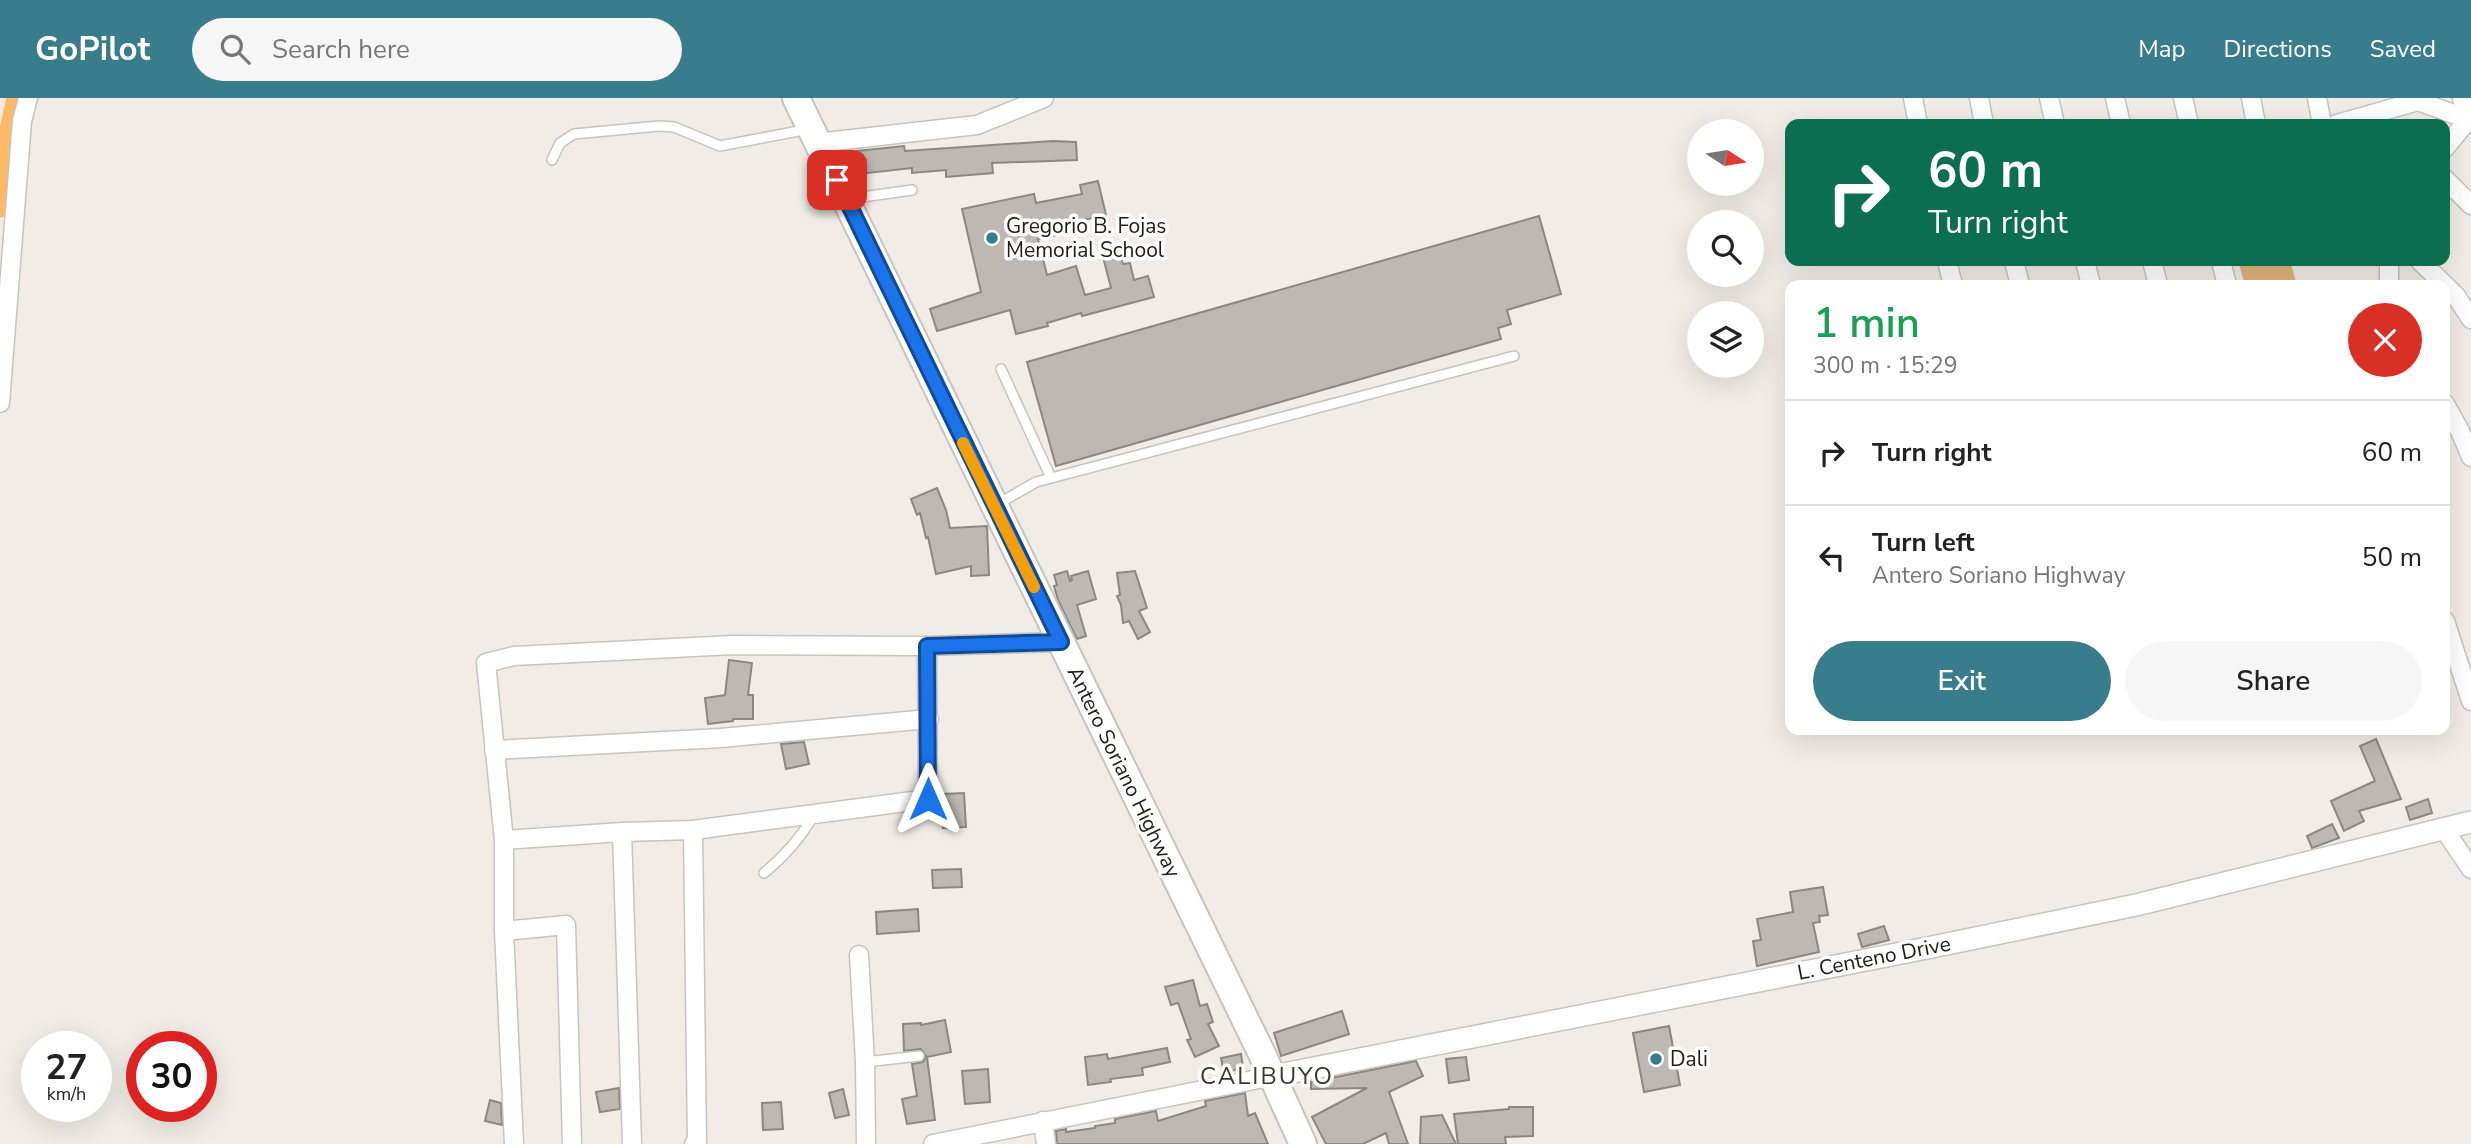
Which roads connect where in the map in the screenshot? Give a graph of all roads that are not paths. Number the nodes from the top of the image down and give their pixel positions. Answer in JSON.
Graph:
{"nodes":[{"id":1,"x":28,"y":98,"type":"edge"},
{"id":2,"x":796,"y":98,"type":"edge"},
{"id":3,"x":1044,"y":98,"type":"edge"},
{"id":4,"x":1913,"y":98,"type":"edge"},
{"id":5,"x":1979,"y":98,"type":"edge"},
{"id":6,"x":2049,"y":98,"type":"edge"},
{"id":7,"x":2115,"y":98,"type":"edge"},
{"id":8,"x":2183,"y":98,"type":"edge"},
{"id":9,"x":2250,"y":98,"type":"edge"},
{"id":10,"x":2317,"y":98,"type":"edge"},
{"id":11,"x":2462,"y":98,"type":"edge"},
{"id":12,"x":2387,"y":104,"type":"edge"},
{"id":13,"x":2469,"y":117,"type":"edge"},
{"id":14,"x":1917,"y":119,"type":"edge"},
{"id":15,"x":1983,"y":119,"type":"edge"},
{"id":16,"x":2053,"y":119,"type":"edge"},
{"id":17,"x":2120,"y":119,"type":"edge"},
{"id":18,"x":2188,"y":119,"type":"edge"},
{"id":19,"x":2255,"y":119,"type":"edge"},
{"id":20,"x":2321,"y":119,"type":"edge"},
{"id":21,"x":2350,"y":119,"type":"edge"},
{"id":22,"x":814,"y":136,"type":"junction"},
{"id":23,"x":2450,"y":142,"type":"edge"},
{"id":24,"x":552,"y":160,"type":"dead end"},
{"id":25,"x":2450,"y":184,"type":"edge"},
{"id":26,"x":912,"y":190,"type":"dead end"},
{"id":27,"x":847,"y":199,"type":"junction"},
{"id":28,"x":2471,"y":205,"type":"edge"},
{"id":29,"x":2425,"y":266,"type":"edge"},
{"id":30,"x":2439,"y":280,"type":"edge"},
{"id":31,"x":2450,"y":291,"type":"edge"},
{"id":32,"x":2471,"y":319,"type":"edge"},
{"id":33,"x":1514,"y":356,"type":"dead end"},
{"id":34,"x":1001,"y":369,"type":"dead end"},
{"id":35,"x":0,"y":403,"type":"edge"},
{"id":36,"x":2450,"y":413,"type":"edge"},
{"id":37,"x":2471,"y":457,"type":"edge"},
{"id":38,"x":1051,"y":478,"type":"junction"},
{"id":39,"x":994,"y":505,"type":"junction"},
{"id":40,"x":2450,"y":636,"type":"edge"},
{"id":41,"x":1061,"y":642,"type":"junction"},
{"id":42,"x":927,"y":646,"type":"junction"},
{"id":43,"x":2471,"y":701,"type":"edge"},
{"id":44,"x":929,"y":719,"type":"junction"},
{"id":45,"x":495,"y":750,"type":"junction"},
{"id":46,"x":814,"y":814,"type":"junction"},
{"id":47,"x":2471,"y":822,"type":"edge"},
{"id":48,"x":2444,"y":828,"type":"junction"},
{"id":49,"x":693,"y":830,"type":"junction"},
{"id":50,"x":622,"y":832,"type":"junction"},
{"id":51,"x":504,"y":840,"type":"junction"},
{"id":52,"x":2471,"y":869,"type":"edge"},
{"id":53,"x":764,"y":873,"type":"dead end"},
{"id":54,"x":504,"y":931,"type":"junction"},
{"id":55,"x":859,"y":955,"type":"dead end"},
{"id":56,"x":919,"y":1056,"type":"dead end"},
{"id":57,"x":865,"y":1062,"type":"junction"},
{"id":58,"x":1272,"y":1076,"type":"junction"},
{"id":59,"x":1043,"y":1121,"type":"junction"},
{"id":60,"x":514,"y":1144,"type":"edge"},
{"id":61,"x":572,"y":1144,"type":"edge"},
{"id":62,"x":632,"y":1144,"type":"edge"},
{"id":63,"x":694,"y":1144,"type":"edge"},
{"id":64,"x":866,"y":1144,"type":"edge"},
{"id":65,"x":933,"y":1144,"type":"edge"},
{"id":66,"x":1046,"y":1144,"type":"edge"},
{"id":67,"x":1303,"y":1144,"type":"edge"}],
"edges":[{"from":1,"to":35,"type":"street"},
{"from":2,"to":22,"type":"main road","name":"Antero Soriano Highway"},
{"from":3,"to":22,"type":"street"},
{"from":4,"to":14,"type":"street"},
{"from":5,"to":15,"type":"street"},
{"from":6,"to":16,"type":"street"},
{"from":7,"to":17,"type":"street"},
{"from":8,"to":18,"type":"street"},
{"from":9,"to":19,"type":"street"},
{"from":10,"to":20,"type":"street"},
{"from":11,"to":13,"type":"street"},
{"from":12,"to":13,"type":"street"},
{"from":12,"to":21,"type":"street"},
{"from":13,"to":23,"type":"street"},
{"from":22,"to":24,"type":"lane"},
{"from":22,"to":27,"type":"main road","name":"Antero Soriano Highway"},
{"from":25,"to":28,"type":"street"},
{"from":26,"to":27,"type":"lane"},
{"from":27,"to":39,"type":"main road","name":"Antero Soriano Highway"},
{"from":29,"to":30,"type":"street"},
{"from":31,"to":32,"type":"street"},
{"from":33,"to":38,"type":"lane"},
{"from":34,"to":38,"type":"lane"},
{"from":36,"to":37,"type":"street"},
{"from":38,"to":39,"type":"lane"},
{"from":39,"to":41,"type":"main road","name":"Antero Soriano Highway"},
{"from":40,"to":43,"type":"street"},
{"from":41,"to":42,"type":"street"},
{"from":41,"to":58,"type":"main road","name":"Antero Soriano Highway"},
{"from":42,"to":44,"type":"street"},
{"from":42,"to":45,"type":"street"},
{"from":44,"to":45,"type":"street"},
{"from":44,"to":46,"type":"street"},
{"from":45,"to":51,"type":"street"},
{"from":46,"to":49,"type":"street"},
{"from":46,"to":53,"type":"lane"},
{"from":47,"to":48,"type":"street","name":"L. Centeno Drive"},
{"from":48,"to":52,"type":"street"},
{"from":48,"to":58,"type":"street","name":"L. Centeno Drive"},
{"from":49,"to":50,"type":"street"},
{"from":49,"to":63,"type":"street"},
{"from":50,"to":51,"type":"street"},
{"from":50,"to":62,"type":"street"},
{"from":51,"to":54,"type":"street"},
{"from":54,"to":60,"type":"street"},
{"from":54,"to":61,"type":"street"},
{"from":55,"to":57,"type":"street"},
{"from":56,"to":57,"type":"lane"},
{"from":57,"to":64,"type":"street"},
{"from":58,"to":59,"type":"street"},
{"from":58,"to":67,"type":"main road","name":"Antero Soriano Highway"},
{"from":59,"to":65,"type":"street"},
{"from":59,"to":66,"type":"street"}]}
